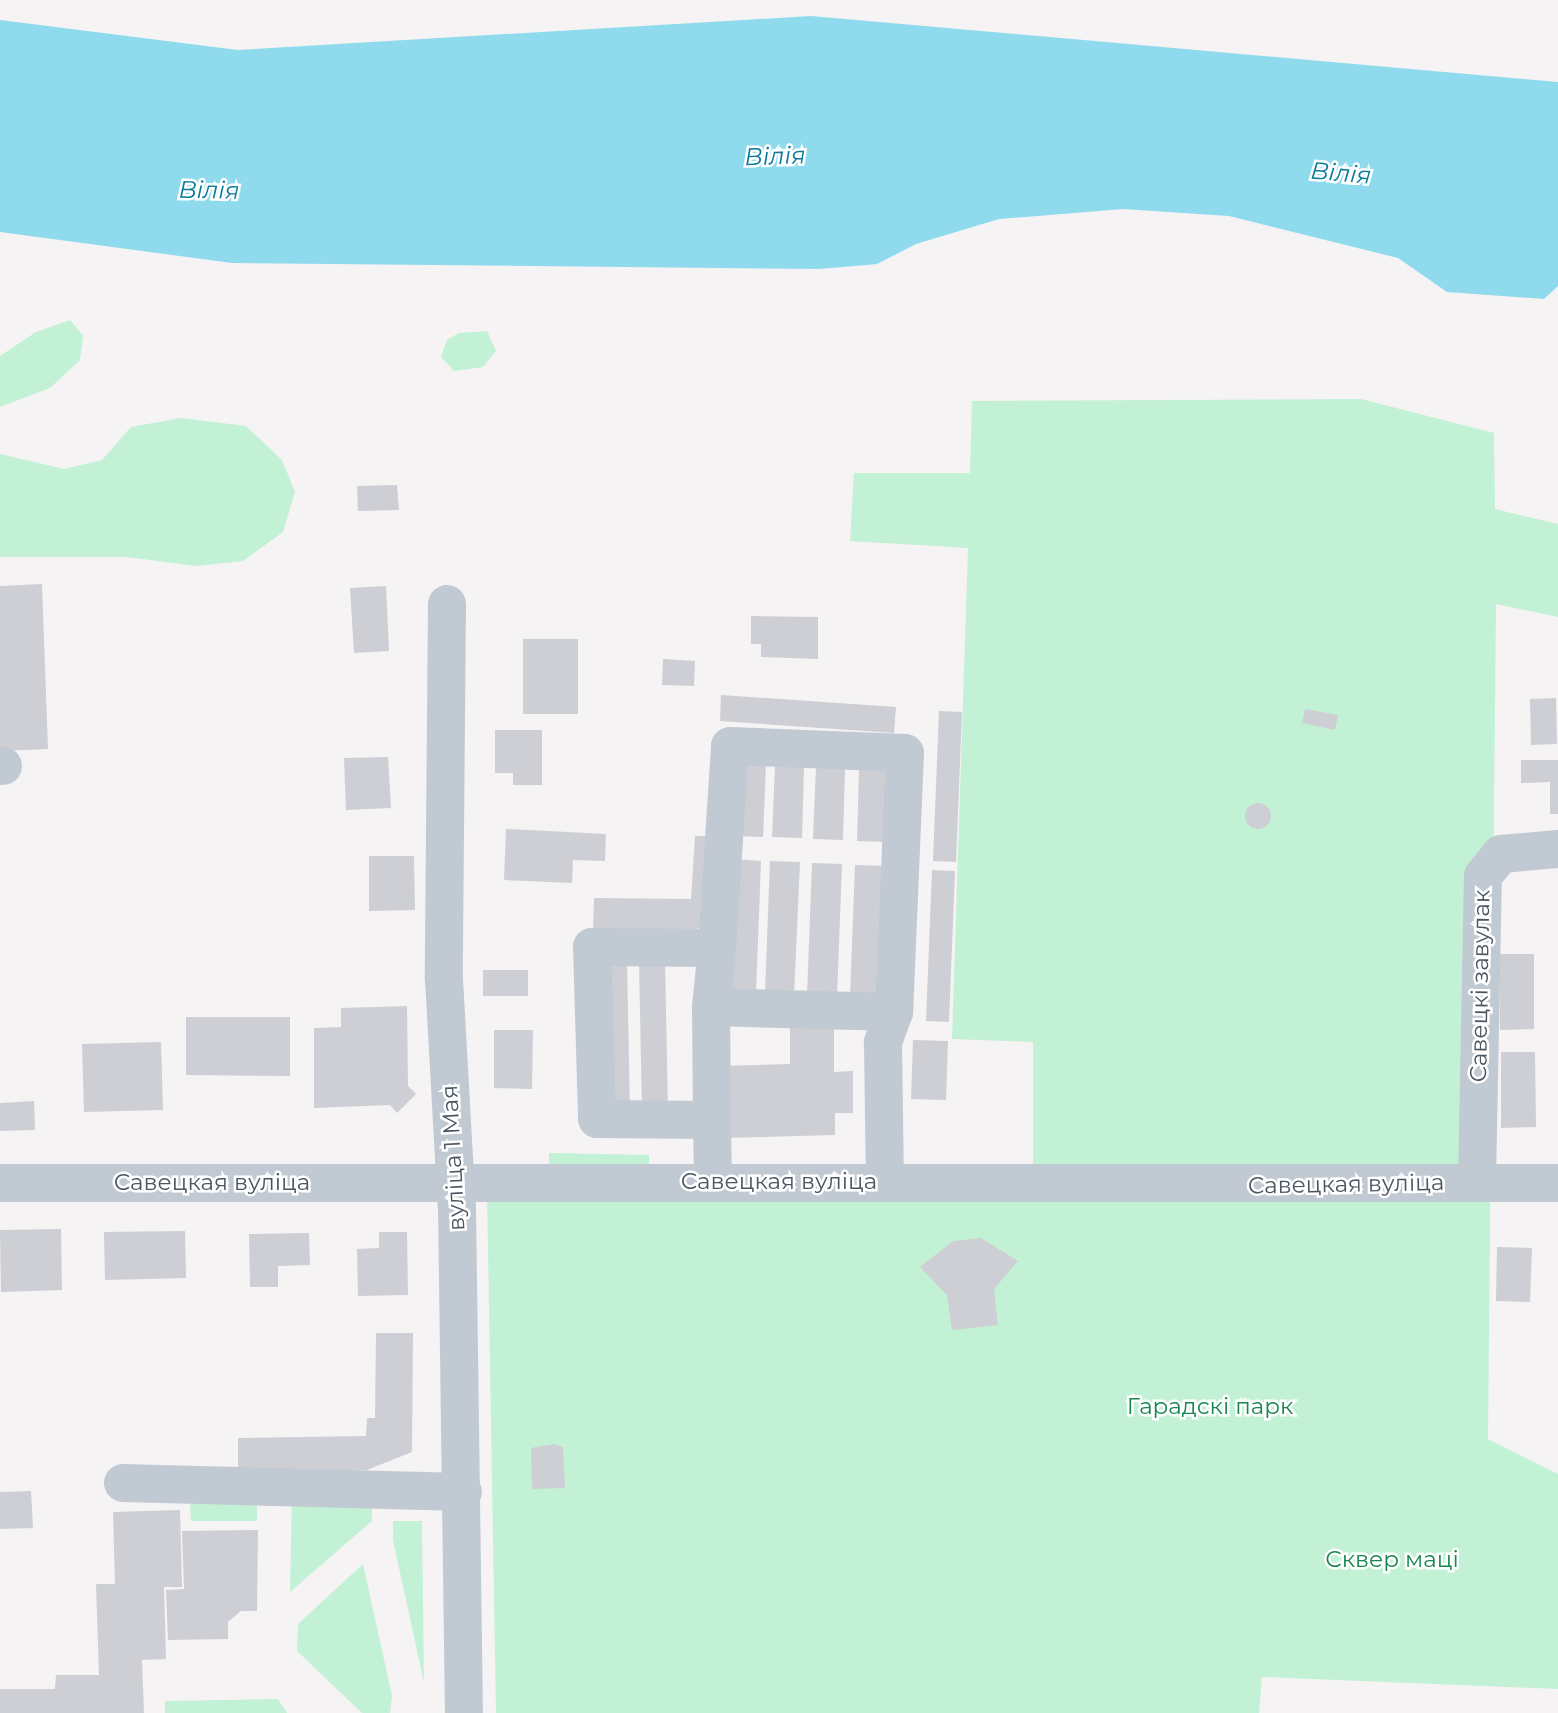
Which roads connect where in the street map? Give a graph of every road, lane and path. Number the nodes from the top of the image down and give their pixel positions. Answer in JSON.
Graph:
{"nodes":[{"id":1,"x":447,"y":604,"type":"dead end"},
{"id":2,"x":1558,"y":849,"type":"edge"},
{"id":3,"x":717,"y":948,"type":"junction"},
{"id":4,"x":711,"y":1007,"type":"junction"},
{"id":5,"x":894,"y":1012,"type":"junction"},
{"id":6,"x":712,"y":1120,"type":"junction"},
{"id":7,"x":454,"y":1180,"type":"junction"},
{"id":8,"x":885,"y":1180,"type":"junction"},
{"id":9,"x":713,"y":1182,"type":"junction"},
{"id":10,"x":1477,"y":1182,"type":"junction"},
{"id":11,"x":0,"y":1183,"type":"edge"},
{"id":12,"x":1558,"y":1183,"type":"edge"},
{"id":13,"x":123,"y":1483,"type":"dead end"},
{"id":14,"x":463,"y":1492,"type":"junction"},
{"id":15,"x":464,"y":1713,"type":"edge"}],
"edges":[{"from":1,"to":7,"type":"street","name":"вуліца 1 Мая"},
{"from":2,"to":10,"type":"street","name":"Савецкі завулак"},
{"from":3,"to":4,"type":"street"},
{"from":3,"to":5,"type":"street"},
{"from":3,"to":6,"type":"street"},
{"from":4,"to":5,"type":"street"},
{"from":4,"to":6,"type":"street"},
{"from":5,"to":8,"type":"street"},
{"from":6,"to":9,"type":"street"},
{"from":7,"to":9,"type":"street","name":"Савецкая вуліца"},
{"from":7,"to":11,"type":"street","name":"Савецкая вуліца"},
{"from":7,"to":14,"type":"street","name":"вуліца 1 Мая"},
{"from":8,"to":9,"type":"street","name":"Савецкая вуліца"},
{"from":8,"to":10,"type":"street","name":"Савецкая вуліца"},
{"from":10,"to":12,"type":"street","name":"Савецкая вуліца"},
{"from":13,"to":14,"type":"street"},
{"from":14,"to":15,"type":"street","name":"вуліца 1 Мая"}]}
